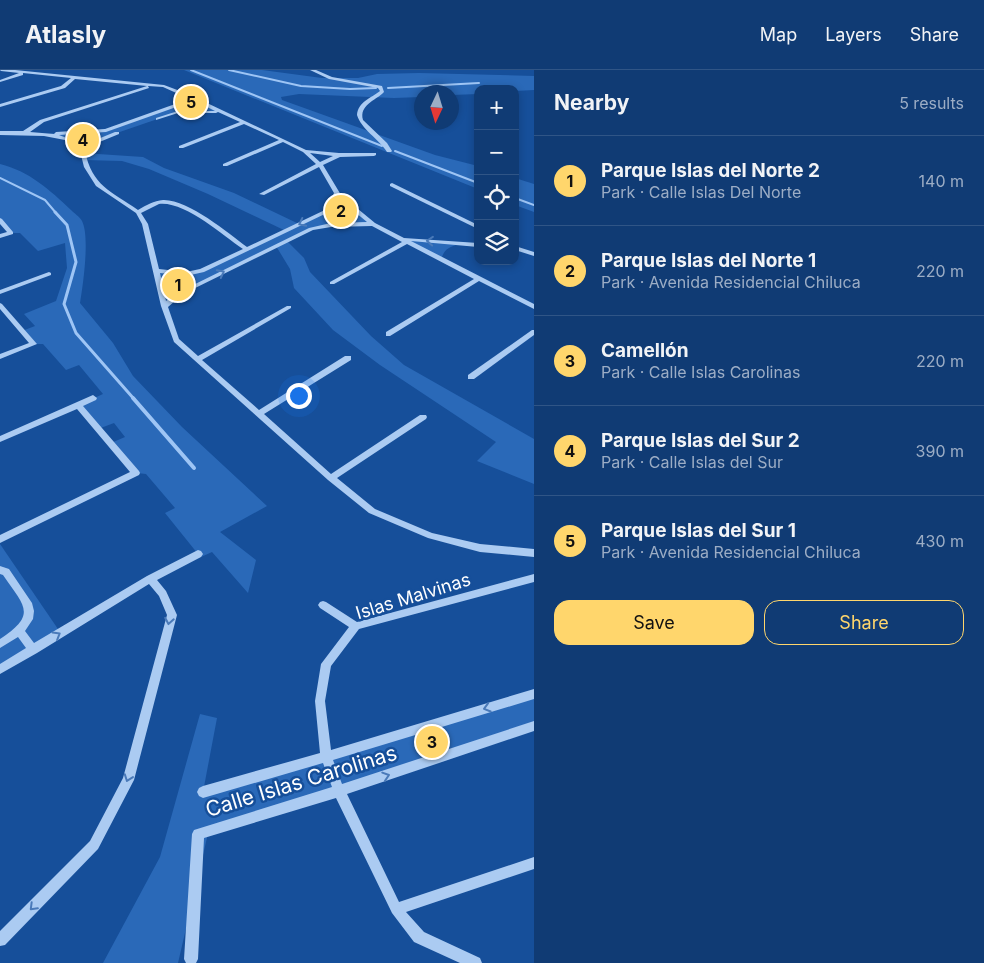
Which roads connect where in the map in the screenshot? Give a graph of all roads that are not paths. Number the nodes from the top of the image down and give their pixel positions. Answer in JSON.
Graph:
{"nodes":[{"id":1,"x":1,"y":70,"type":"edge"},
{"id":2,"x":312,"y":70,"type":"edge"},
{"id":3,"x":27,"y":72,"type":"junction"},
{"id":4,"x":74,"y":77,"type":"junction"},
{"id":5,"x":0,"y":81,"type":"edge"},
{"id":6,"x":152,"y":85,"type":"junction"},
{"id":7,"x":186,"y":95,"type":"junction"},
{"id":8,"x":0,"y":106,"type":"edge"},
{"id":9,"x":221,"y":112,"type":"junction"},
{"id":10,"x":244,"y":122,"type":"junction"},
{"id":11,"x":0,"y":133,"type":"edge"},
{"id":12,"x":24,"y":133,"type":"junction"},
{"id":13,"x":47,"y":134,"type":"junction"},
{"id":14,"x":284,"y":140,"type":"junction"},
{"id":15,"x":181,"y":147,"type":"dead end"},
{"id":16,"x":82,"y":150,"type":"junction"},
{"id":17,"x":305,"y":151,"type":"junction"},
{"id":18,"x":389,"y":151,"type":"dead end"},
{"id":19,"x":374,"y":154,"type":"dead end"},
{"id":20,"x":340,"y":155,"type":"junction"},
{"id":21,"x":225,"y":165,"type":"dead end"},
{"id":22,"x":321,"y":165,"type":"junction"},
{"id":23,"x":392,"y":185,"type":"dead end"},
{"id":24,"x":337,"y":193,"type":"junction"},
{"id":25,"x":262,"y":194,"type":"dead end"},
{"id":26,"x":138,"y":212,"type":"junction"},
{"id":27,"x":0,"y":220,"type":"edge"},
{"id":28,"x":373,"y":224,"type":"junction"},
{"id":29,"x":474,"y":225,"type":"edge"},
{"id":30,"x":0,"y":236,"type":"edge"},
{"id":31,"x":403,"y":240,"type":"junction"},
{"id":32,"x":459,"y":244,"type":"junction"},
{"id":33,"x":474,"y":245,"type":"edge"},
{"id":34,"x":519,"y":249,"type":"edge"},
{"id":35,"x":248,"y":250,"type":"junction"},
{"id":36,"x":534,"y":254,"type":"edge"},
{"id":37,"x":441,"y":260,"type":"junction"},
{"id":38,"x":156,"y":271,"type":"junction"},
{"id":39,"x":49,"y":274,"type":"dead end"},
{"id":40,"x":478,"y":279,"type":"junction"},
{"id":41,"x":332,"y":283,"type":"dead end"},
{"id":42,"x":0,"y":292,"type":"edge"},
{"id":43,"x":0,"y":305,"type":"edge"},
{"id":44,"x":164,"y":306,"type":"junction"},
{"id":45,"x":289,"y":307,"type":"dead end"},
{"id":46,"x":534,"y":307,"type":"edge"},
{"id":47,"x":534,"y":332,"type":"edge"},
{"id":48,"x":388,"y":334,"type":"dead end"},
{"id":49,"x":0,"y":357,"type":"edge"},
{"id":50,"x":348,"y":358,"type":"dead end"},
{"id":51,"x":198,"y":359,"type":"junction"},
{"id":52,"x":471,"y":377,"type":"dead end"},
{"id":53,"x":93,"y":398,"type":"dead end"},
{"id":54,"x":78,"y":405,"type":"junction"},
{"id":55,"x":260,"y":413,"type":"junction"},
{"id":56,"x":423,"y":417,"type":"dead end"},
{"id":57,"x":0,"y":438,"type":"edge"},
{"id":58,"x":331,"y":478,"type":"junction"},
{"id":59,"x":0,"y":539,"type":"edge"},
{"id":60,"x":534,"y":553,"type":"edge"},
{"id":61,"x":198,"y":554,"type":"dead end"},
{"id":62,"x":0,"y":570,"type":"edge"},
{"id":63,"x":534,"y":578,"type":"edge"},
{"id":64,"x":150,"y":579,"type":"junction"},
{"id":65,"x":323,"y":605,"type":"dead end"},
{"id":66,"x":356,"y":626,"type":"junction"},
{"id":67,"x":20,"y":632,"type":"junction"},
{"id":68,"x":0,"y":644,"type":"edge"},
{"id":69,"x":33,"y":650,"type":"junction"},
{"id":70,"x":0,"y":669,"type":"edge"},
{"id":71,"x":534,"y":694,"type":"edge"},
{"id":72,"x":534,"y":726,"type":"edge"},
{"id":73,"x":326,"y":757,"type":"junction"},
{"id":74,"x":339,"y":791,"type":"junction"},
{"id":75,"x":202,"y":792,"type":"dead end"},
{"id":76,"x":534,"y":863,"type":"edge"},
{"id":77,"x":396,"y":909,"type":"junction"},
{"id":78,"x":0,"y":940,"type":"edge"},
{"id":79,"x":192,"y":959,"type":"dead end"},
{"id":80,"x":475,"y":963,"type":"edge"}],
"edges":[{"from":1,"to":3,"type":"street"},
{"from":2,"to":18,"type":"street"},
{"from":3,"to":4,"type":"street"},
{"from":3,"to":5,"type":"street"},
{"from":4,"to":6,"type":"street"},
{"from":4,"to":8,"type":"street"},
{"from":6,"to":7,"type":"street"},
{"from":6,"to":12,"type":"street"},
{"from":7,"to":9,"type":"street"},
{"from":7,"to":13,"type":"street"},
{"from":9,"to":10,"type":"street"},
{"from":9,"to":16,"type":"street"},
{"from":10,"to":14,"type":"street"},
{"from":10,"to":15,"type":"street"},
{"from":11,"to":12,"type":"street"},
{"from":12,"to":13,"type":"street"},
{"from":13,"to":16,"type":"street"},
{"from":14,"to":17,"type":"street"},
{"from":14,"to":21,"type":"street"},
{"from":16,"to":26,"type":"street"},
{"from":17,"to":20,"type":"street"},
{"from":17,"to":22,"type":"street"},
{"from":19,"to":20,"type":"street"},
{"from":20,"to":22,"type":"street"},
{"from":22,"to":24,"type":"street"},
{"from":22,"to":25,"type":"street"},
{"from":23,"to":29,"type":"street"},
{"from":24,"to":28,"type":"street"},
{"from":24,"to":35,"type":"street","one_way":true},
{"from":26,"to":35,"type":"street"},
{"from":26,"to":38,"type":"street"},
{"from":27,"to":30,"type":"street"},
{"from":28,"to":31,"type":"street"},
{"from":44,"to":28,"type":"street","one_way":true},
{"from":32,"to":31,"type":"street","one_way":true},
{"from":31,"to":37,"type":"street"},
{"from":31,"to":41,"type":"street"},
{"from":32,"to":33,"type":"street"},
{"from":32,"to":37,"type":"street"},
{"from":34,"to":36,"type":"street"},
{"from":35,"to":38,"type":"street"},
{"from":37,"to":40,"type":"street"},
{"from":38,"to":44,"type":"street"},
{"from":39,"to":42,"type":"street"},
{"from":40,"to":46,"type":"street"},
{"from":40,"to":48,"type":"street"},
{"from":43,"to":49,"type":"street"},
{"from":44,"to":51,"type":"street"},
{"from":45,"to":51,"type":"street"},
{"from":47,"to":52,"type":"street"},
{"from":50,"to":55,"type":"street"},
{"from":51,"to":55,"type":"street"},
{"from":53,"to":54,"type":"street"},
{"from":54,"to":57,"type":"street"},
{"from":54,"to":59,"type":"street"},
{"from":55,"to":58,"type":"street"},
{"from":56,"to":58,"type":"street"},
{"from":58,"to":60,"type":"street"},
{"from":61,"to":64,"type":"street"},
{"from":62,"to":67,"type":"street"},
{"from":63,"to":66,"type":"street","name":"Islas Malvinas"},
{"from":69,"to":64,"type":"street","one_way":true},
{"from":64,"to":78,"type":"street","one_way":true},
{"from":65,"to":66,"type":"street"},
{"from":66,"to":73,"type":"street","name":"Islas Malvinas"},
{"from":67,"to":68,"type":"street"},
{"from":67,"to":69,"type":"street"},
{"from":69,"to":70,"type":"street"},
{"from":71,"to":73,"type":"street","name":"Calle Islas Carolinas","one_way":true},
{"from":74,"to":72,"type":"street","name":"Calle Islas Carolinas","one_way":true},
{"from":73,"to":74,"type":"street","name":"Islas Malvinas"},
{"from":73,"to":75,"type":"street","name":"Calle Islas Carolinas"},
{"from":74,"to":77,"type":"street"},
{"from":74,"to":79,"type":"street","name":"Calle Islas Carolinas"},
{"from":76,"to":77,"type":"street"},
{"from":77,"to":80,"type":"street"}]}
